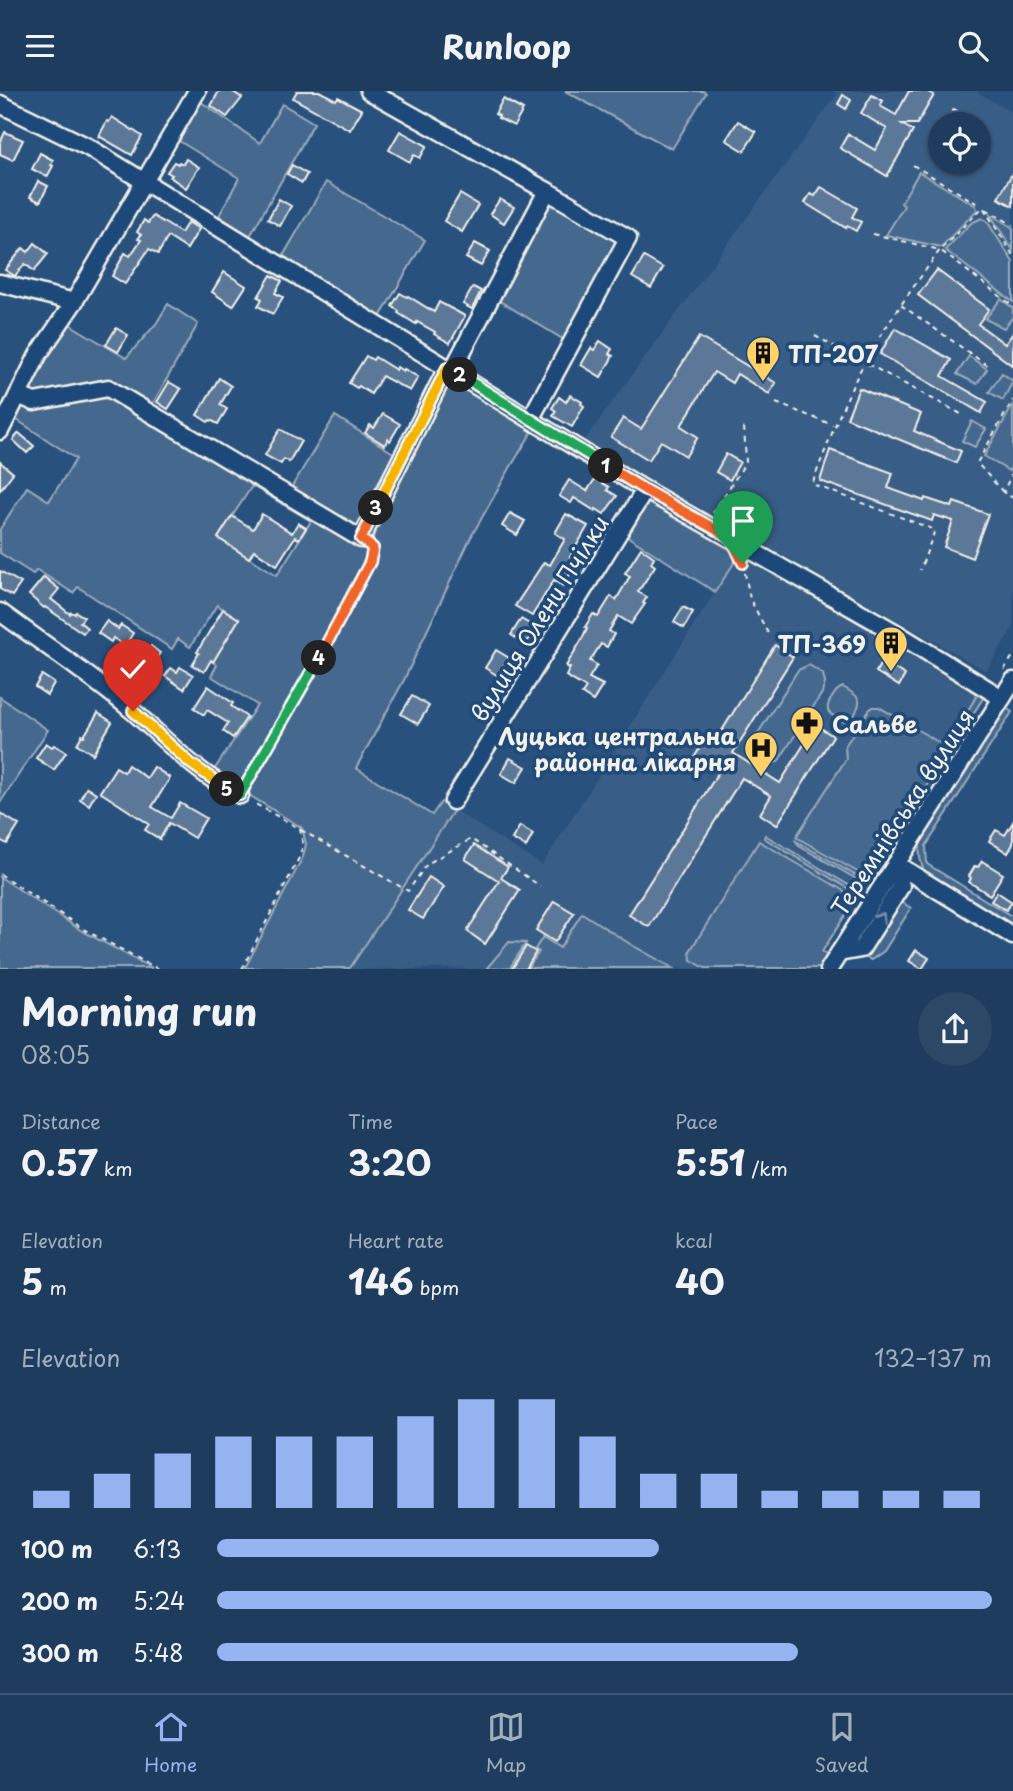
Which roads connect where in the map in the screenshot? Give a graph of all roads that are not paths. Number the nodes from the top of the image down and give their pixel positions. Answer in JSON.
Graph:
{"nodes":[{"id":1,"x":197,"y":91,"type":"edge"},
{"id":2,"x":369,"y":91,"type":"edge"},
{"id":3,"x":0,"y":104,"type":"edge"},
{"id":4,"x":146,"y":181,"type":"junction"},
{"id":5,"x":547,"y":191,"type":"junction"},
{"id":6,"x":0,"y":283,"type":"edge"},
{"id":7,"x":74,"y":302,"type":"junction"},
{"id":8,"x":449,"y":369,"type":"junction"},
{"id":9,"x":18,"y":395,"type":"junction"},
{"id":10,"x":531,"y":418,"type":"junction"},
{"id":11,"x":0,"y":431,"type":"edge"},
{"id":12,"x":645,"y":490,"type":"junction"},
{"id":13,"x":0,"y":612,"type":"edge"},
{"id":14,"x":1013,"y":681,"type":"edge"},
{"id":15,"x":1002,"y":698,"type":"junction"},
{"id":16,"x":240,"y":795,"type":"road end"},
{"id":17,"x":453,"y":801,"type":"dead end"},
{"id":18,"x":896,"y":864,"type":"junction"},
{"id":19,"x":1013,"y":936,"type":"edge"},
{"id":20,"x":829,"y":968,"type":"edge"}],
"edges":[{"from":1,"to":4,"type":"street"},
{"from":2,"to":5,"type":"street"},
{"from":3,"to":4,"type":"street"},
{"from":4,"to":7,"type":"street"},
{"from":4,"to":8,"type":"street"},
{"from":5,"to":8,"type":"street"},
{"from":5,"to":10,"type":"street"},
{"from":6,"to":7,"type":"street"},
{"from":7,"to":9,"type":"street"},
{"from":8,"to":9,"type":"street"},
{"from":8,"to":10,"type":"street"},
{"from":9,"to":11,"type":"street"},
{"from":10,"to":12,"type":"street"},
{"from":12,"to":15,"type":"street"},
{"from":12,"to":17,"type":"street","name":"вулиця Олени Пчілки"},
{"from":13,"to":16,"type":"street"},
{"from":14,"to":15,"type":"street","name":"Теремнівська вулиця"},
{"from":15,"to":18,"type":"street","name":"Теремнівська вулиця"},
{"from":18,"to":19,"type":"street"},
{"from":18,"to":20,"type":"street","name":"Теремнівська вулиця"}]}
